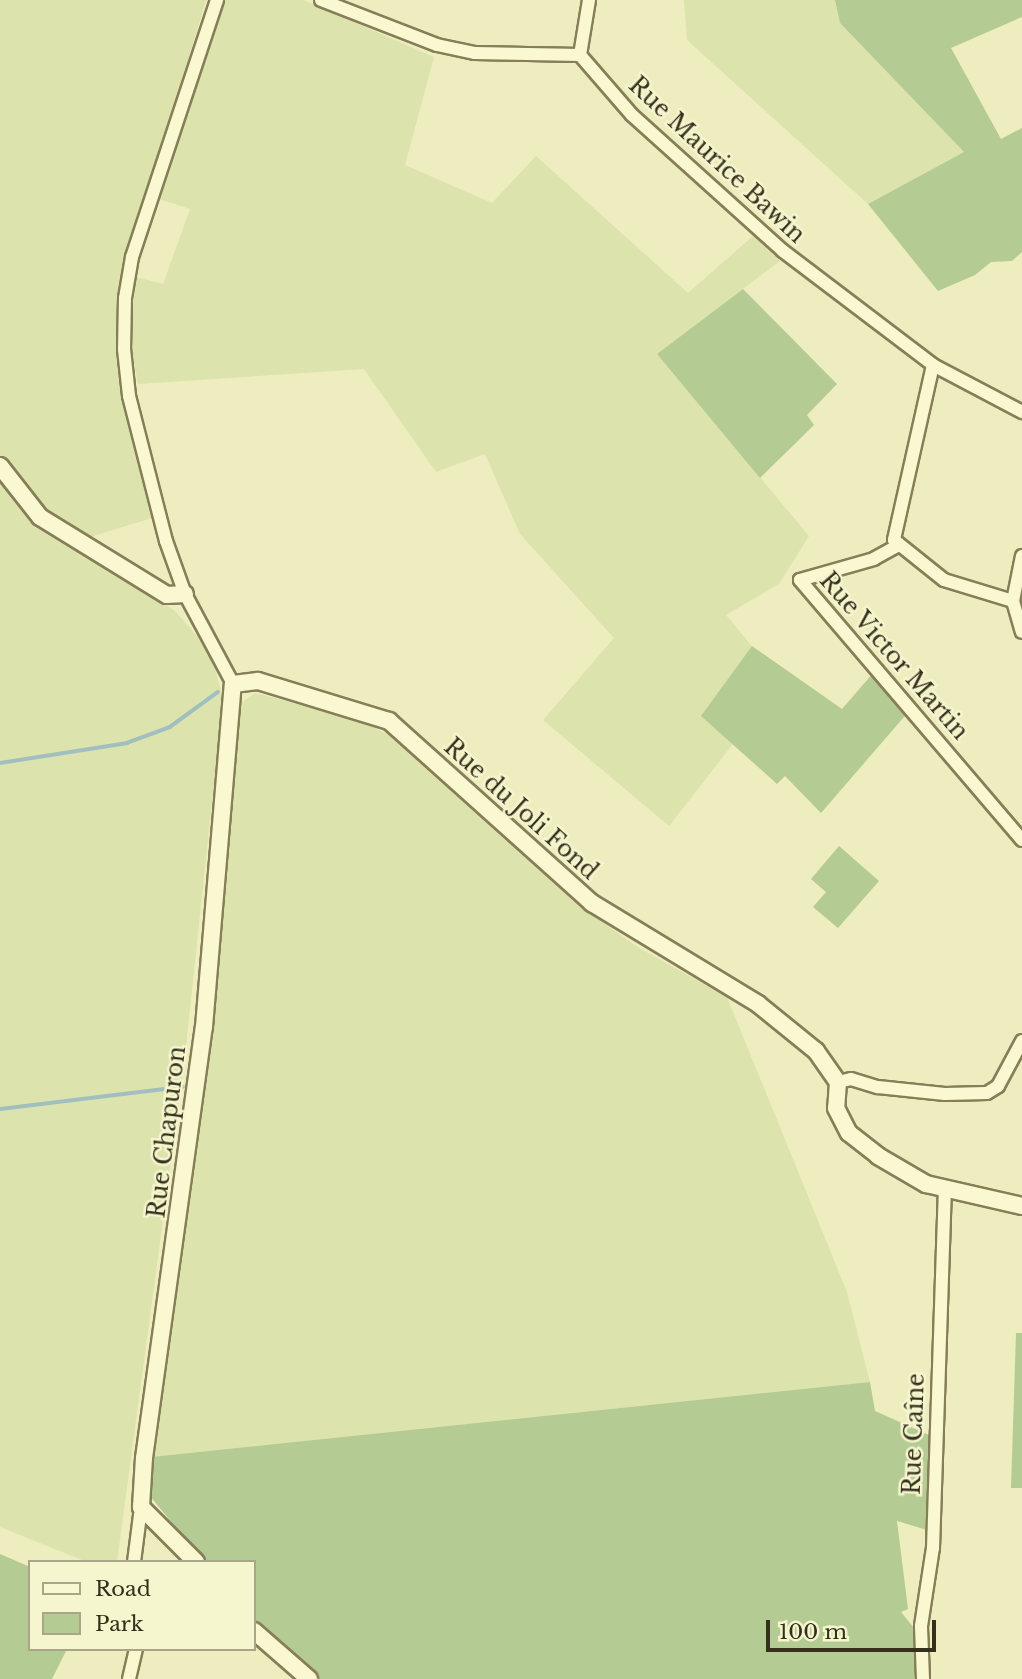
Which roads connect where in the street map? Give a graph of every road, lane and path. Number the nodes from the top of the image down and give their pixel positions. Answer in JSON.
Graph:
{"nodes":[{"id":1,"x":217,"y":0,"type":"edge"},
{"id":2,"x":321,"y":0,"type":"edge"},
{"id":3,"x":589,"y":0,"type":"edge"},
{"id":4,"x":580,"y":55,"type":"junction"},
{"id":5,"x":933,"y":365,"type":"junction"},
{"id":6,"x":1022,"y":412,"type":"edge"},
{"id":7,"x":0,"y":466,"type":"edge"},
{"id":8,"x":897,"y":546,"type":"junction"},
{"id":9,"x":1022,"y":556,"type":"edge"},
{"id":10,"x":185,"y":594,"type":"junction"},
{"id":11,"x":1013,"y":601,"type":"junction"},
{"id":12,"x":1022,"y":632,"type":"edge"},
{"id":13,"x":233,"y":684,"type":"junction"},
{"id":14,"x":1022,"y":840,"type":"edge"},
{"id":15,"x":1022,"y":1041,"type":"edge"},
{"id":16,"x":838,"y":1082,"type":"junction"},
{"id":17,"x":945,"y":1189,"type":"junction"},
{"id":18,"x":1022,"y":1206,"type":"edge"},
{"id":19,"x":141,"y":1507,"type":"junction"},
{"id":20,"x":134,"y":1560,"type":"edge"},
{"id":21,"x":194,"y":1560,"type":"edge"},
{"id":22,"x":256,"y":1634,"type":"edge"},
{"id":23,"x":136,"y":1651,"type":"edge"},
{"id":24,"x":129,"y":1679,"type":"edge"},
{"id":25,"x":309,"y":1679,"type":"edge"},
{"id":26,"x":923,"y":1679,"type":"edge"}],
"edges":[{"from":1,"to":10,"type":"street"},
{"from":2,"to":4,"type":"street"},
{"from":3,"to":4,"type":"street"},
{"from":4,"to":5,"type":"street","name":"Rue Maurice Bawin"},
{"from":5,"to":6,"type":"street","name":"Rue Maurice Bawin"},
{"from":5,"to":8,"type":"street"},
{"from":7,"to":10,"type":"street"},
{"from":8,"to":11,"type":"street"},
{"from":8,"to":14,"type":"street","name":"Rue Victor Martin"},
{"from":9,"to":11,"type":"street"},
{"from":10,"to":13,"type":"street"},
{"from":11,"to":12,"type":"street"},
{"from":13,"to":16,"type":"street","name":"Rue du Joli Fond"},
{"from":13,"to":19,"type":"street","name":"Rue Chapuron"},
{"from":15,"to":16,"type":"street"},
{"from":16,"to":17,"type":"street"},
{"from":17,"to":18,"type":"street"},
{"from":17,"to":26,"type":"street","name":"Rue Caîne"},
{"from":19,"to":20,"type":"street"},
{"from":19,"to":21,"type":"street"},
{"from":22,"to":25,"type":"street"},
{"from":23,"to":24,"type":"street"}]}
